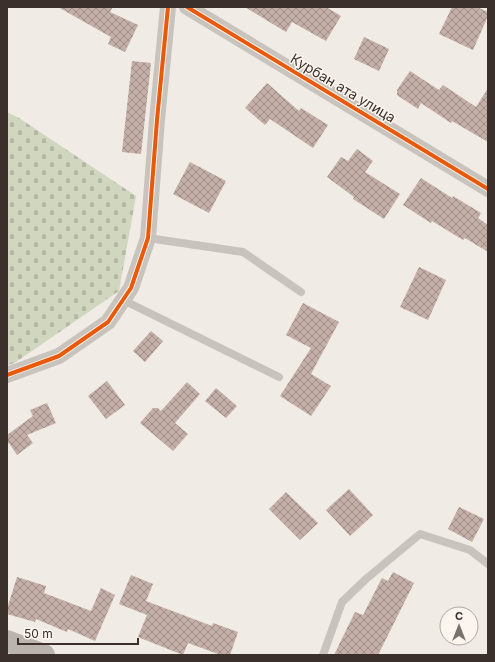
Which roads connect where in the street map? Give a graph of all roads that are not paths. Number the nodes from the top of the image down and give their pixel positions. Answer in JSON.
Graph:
{"nodes":[{"id":1,"x":168,"y":7,"type":"edge"},
{"id":2,"x":187,"y":7,"type":"edge"},
{"id":3,"x":488,"y":189,"type":"edge"},
{"id":4,"x":148,"y":238,"type":"junction"},
{"id":5,"x":301,"y":292,"type":"dead end"},
{"id":6,"x":123,"y":300,"type":"junction"},
{"id":7,"x":7,"y":375,"type":"edge"},
{"id":8,"x":279,"y":377,"type":"dead end"},
{"id":9,"x":488,"y":564,"type":"edge"},
{"id":10,"x":7,"y":641,"type":"edge"},
{"id":11,"x":44,"y":655,"type":"edge"},
{"id":12,"x":323,"y":655,"type":"edge"}],
"edges":[{"from":1,"to":4,"type":"street"},
{"from":2,"to":3,"type":"street","name":"Курбан ата улица"},
{"from":4,"to":5,"type":"lane"},
{"from":4,"to":6,"type":"street"},
{"from":6,"to":7,"type":"street"},
{"from":6,"to":8,"type":"lane"},
{"from":9,"to":12,"type":"lane"},
{"from":10,"to":11,"type":"main road"}]}
